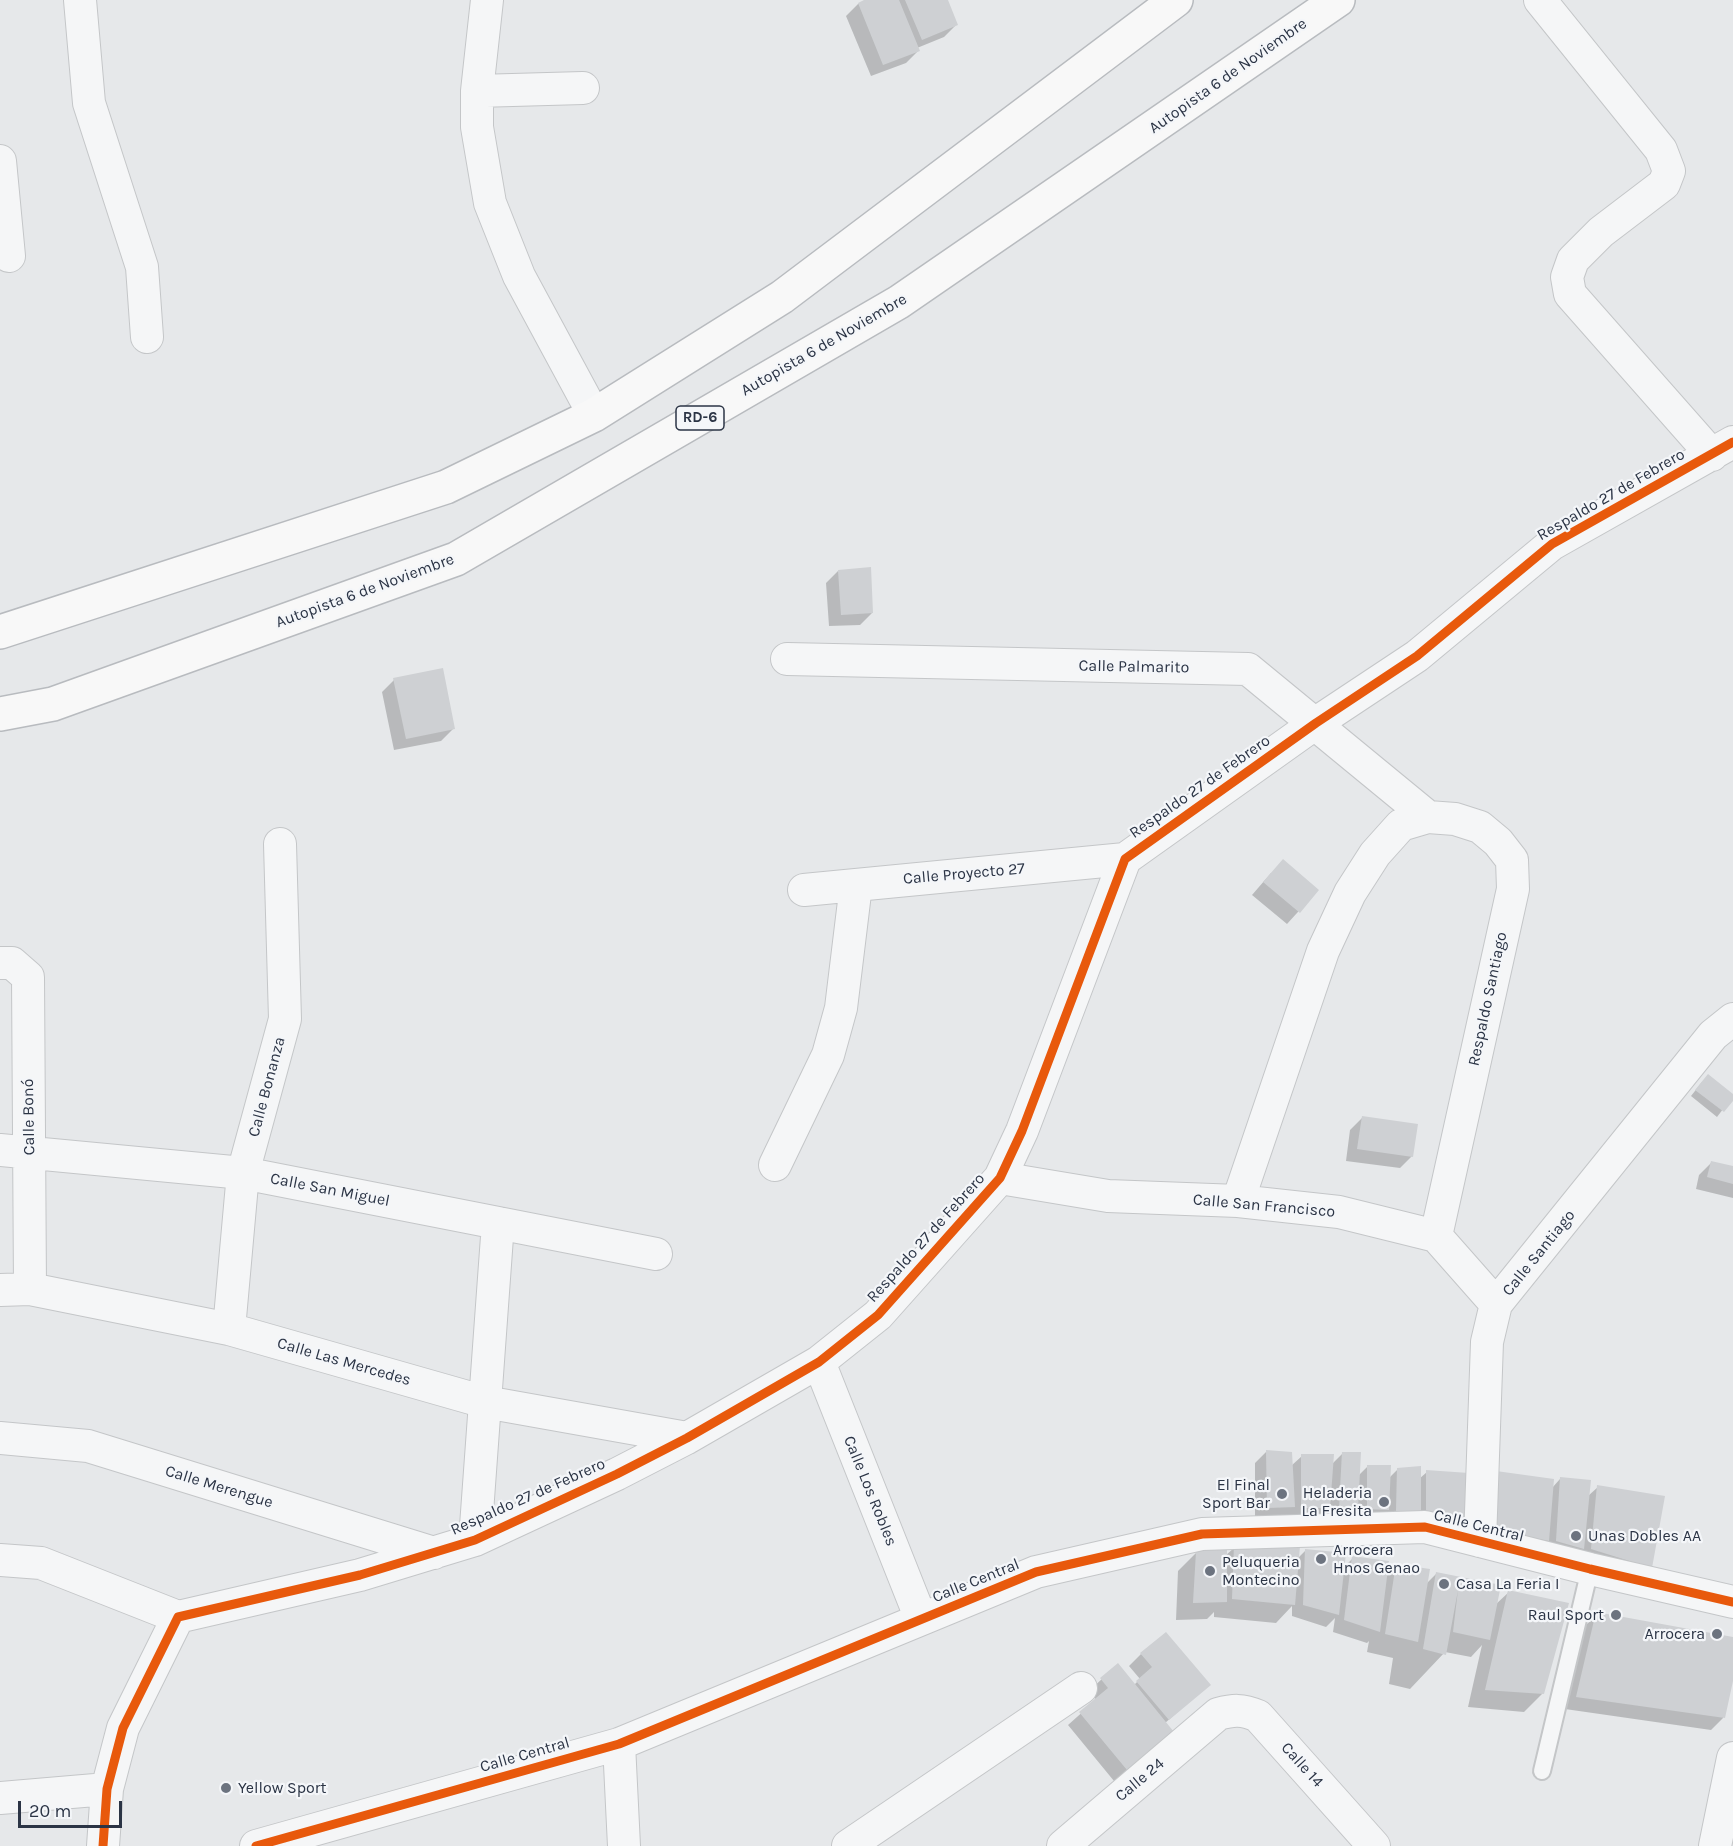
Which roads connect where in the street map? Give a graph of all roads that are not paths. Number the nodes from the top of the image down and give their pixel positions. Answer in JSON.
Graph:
{"nodes":[{"id":1,"x":80,"y":0,"type":"edge"},
{"id":2,"x":487,"y":0,"type":"edge"},
{"id":3,"x":1176,"y":0,"type":"edge"},
{"id":4,"x":1338,"y":0,"type":"edge"},
{"id":5,"x":1540,"y":0,"type":"edge"},
{"id":6,"x":583,"y":88,"type":"dead end"},
{"id":7,"x":477,"y":91,"type":"junction"},
{"id":8,"x":0,"y":161,"type":"edge"},
{"id":9,"x":9,"y":256,"type":"dead end"},
{"id":10,"x":147,"y":337,"type":"dead end"},
{"id":11,"x":594,"y":415,"type":"junction"},
{"id":12,"x":1722,"y":449,"type":"edge"},
{"id":13,"x":0,"y":632,"type":"edge"},
{"id":14,"x":787,"y":659,"type":"dead end"},
{"id":15,"x":0,"y":714,"type":"edge"},
{"id":16,"x":1316,"y":723,"type":"junction"},
{"id":17,"x":1428,"y":817,"type":"junction"},
{"id":18,"x":280,"y":844,"type":"dead end"},
{"id":19,"x":1125,"y":859,"type":"junction"},
{"id":20,"x":856,"y":885,"type":"junction"},
{"id":21,"x":804,"y":890,"type":"dead end"},
{"id":22,"x":0,"y":963,"type":"edge"},
{"id":23,"x":1733,"y":1019,"type":"edge"},
{"id":24,"x":15,"y":1151,"type":"edge"},
{"id":25,"x":775,"y":1165,"type":"dead end"},
{"id":26,"x":243,"y":1173,"type":"junction"},
{"id":27,"x":1000,"y":1178,"type":"junction"},
{"id":28,"x":1238,"y":1202,"type":"junction"},
{"id":29,"x":498,"y":1223,"type":"junction"},
{"id":30,"x":1436,"y":1236,"type":"junction"},
{"id":31,"x":656,"y":1254,"type":"dead end"},
{"id":32,"x":15,"y":1290,"type":"edge"},
{"id":33,"x":1496,"y":1304,"type":"junction"},
{"id":34,"x":229,"y":1329,"type":"junction"},
{"id":35,"x":819,"y":1362,"type":"junction"},
{"id":36,"x":485,"y":1402,"type":"junction"},
{"id":37,"x":0,"y":1437,"type":"edge"},
{"id":38,"x":687,"y":1438,"type":"junction"},
{"id":39,"x":475,"y":1540,"type":"junction"},
{"id":40,"x":1480,"y":1541,"type":"junction"},
{"id":41,"x":434,"y":1553,"type":"junction"},
{"id":42,"x":0,"y":1560,"type":"edge"},
{"id":43,"x":1590,"y":1569,"type":"junction"},
{"id":44,"x":1733,"y":1602,"type":"edge"},
{"id":45,"x":178,"y":1617,"type":"junction"},
{"id":46,"x":921,"y":1620,"type":"junction"},
{"id":47,"x":1081,"y":1689,"type":"dead end"},
{"id":48,"x":1218,"y":1714,"type":"joint"},
{"id":49,"x":619,"y":1744,"type":"junction"},
{"id":50,"x":1733,"y":1758,"type":"edge"},
{"id":51,"x":1542,"y":1771,"type":"dead end"},
{"id":52,"x":107,"y":1789,"type":"junction"},
{"id":53,"x":0,"y":1798,"type":"edge"},
{"id":54,"x":1075,"y":1842,"type":"edge"},
{"id":55,"x":103,"y":1846,"type":"edge"},
{"id":56,"x":256,"y":1846,"type":"edge"},
{"id":57,"x":624,"y":1846,"type":"edge"},
{"id":58,"x":848,"y":1846,"type":"edge"},
{"id":59,"x":1374,"y":1846,"type":"edge"},
{"id":60,"x":1715,"y":1846,"type":"edge"}],
"edges":[{"from":1,"to":10,"type":"street"},
{"from":2,"to":7,"type":"street"},
{"from":3,"to":11,"type":"highway"},
{"from":4,"to":15,"type":"highway","name":"Autopista 6 de Noviembre","number":"RD-6"},
{"from":5,"to":12,"type":"street"},
{"from":6,"to":7,"type":"street"},
{"from":7,"to":11,"type":"street"},
{"from":8,"to":9,"type":"street"},
{"from":11,"to":13,"type":"highway"},
{"from":12,"to":16,"type":"street","name":"Respaldo 27 de Febrero"},
{"from":14,"to":16,"type":"street","name":"Calle Palmarito"},
{"from":16,"to":17,"type":"street","name":"Calle Palmarito"},
{"from":16,"to":19,"type":"street","name":"Respaldo 27 de Febrero"},
{"from":17,"to":28,"type":"street"},
{"from":17,"to":30,"type":"street","name":"Respaldo Santiago"},
{"from":18,"to":26,"type":"street","name":"Calle Bonanza"},
{"from":19,"to":20,"type":"street","name":"Calle Proyecto 27"},
{"from":19,"to":27,"type":"street","name":"Respaldo 27 de Febrero"},
{"from":20,"to":21,"type":"street","name":"Calle Proyecto 27"},
{"from":20,"to":25,"type":"street"},
{"from":22,"to":24,"type":"street","name":"Calle Bonó"},
{"from":23,"to":33,"type":"street","name":"Calle Santiago"},
{"from":24,"to":26,"type":"street","name":"Calle San Miguel"},
{"from":24,"to":32,"type":"street","name":"Calle Bonó"},
{"from":26,"to":29,"type":"street","name":"Calle San Miguel"},
{"from":26,"to":34,"type":"street","name":"Calle Bonanza"},
{"from":27,"to":28,"type":"street","name":"Calle San Francisco"},
{"from":27,"to":35,"type":"street","name":"Respaldo 27 de Febrero"},
{"from":28,"to":30,"type":"street","name":"Calle San Francisco"},
{"from":29,"to":31,"type":"street","name":"Calle San Miguel"},
{"from":29,"to":36,"type":"street"},
{"from":30,"to":33,"type":"street"},
{"from":32,"to":34,"type":"street","name":"Calle Las Mercedes"},
{"from":33,"to":40,"type":"street","name":"Calle Santiago"},
{"from":34,"to":36,"type":"street","name":"Calle Las Mercedes"},
{"from":35,"to":38,"type":"street","name":"Respaldo 27 de Febrero"},
{"from":35,"to":46,"type":"street","name":"Calle Los Robles"},
{"from":36,"to":38,"type":"street","name":"Calle Las Mercedes"},
{"from":36,"to":39,"type":"street"},
{"from":37,"to":41,"type":"street","name":"Calle Merengue"},
{"from":38,"to":39,"type":"street","name":"Respaldo 27 de Febrero"},
{"from":39,"to":41,"type":"street","name":"Respaldo 27 de Febrero"},
{"from":40,"to":43,"type":"street","name":"Calle Central"},
{"from":40,"to":46,"type":"street","name":"Calle Central"},
{"from":41,"to":45,"type":"street","name":"Respaldo 27 de Febrero"},
{"from":42,"to":45,"type":"street"},
{"from":43,"to":44,"type":"street","name":"Calle Central"},
{"from":43,"to":51,"type":"lane"},
{"from":45,"to":52,"type":"street"},
{"from":46,"to":49,"type":"street","name":"Calle Central"},
{"from":47,"to":58,"type":"street"},
{"from":48,"to":54,"type":"street","name":"Calle 24"},
{"from":48,"to":59,"type":"street","name":"Calle 14"},
{"from":49,"to":56,"type":"street","name":"Calle Central"},
{"from":49,"to":57,"type":"street"},
{"from":50,"to":60,"type":"street"},
{"from":52,"to":53,"type":"street"},
{"from":52,"to":55,"type":"street"}]}
